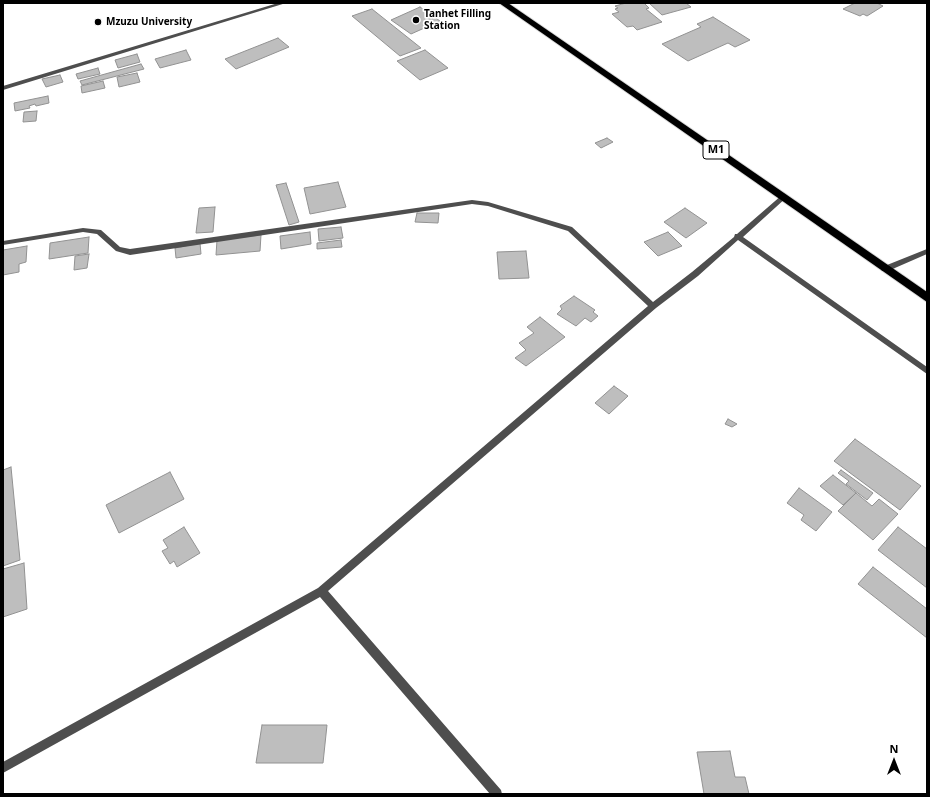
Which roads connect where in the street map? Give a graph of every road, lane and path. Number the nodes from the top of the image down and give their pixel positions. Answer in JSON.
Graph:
{"nodes":[{"id":1,"x":283,"y":3,"type":"edge"},
{"id":2,"x":503,"y":3,"type":"edge"},
{"id":3,"x":3,"y":88,"type":"edge"},
{"id":4,"x":784,"y":197,"type":"junction"},
{"id":5,"x":737,"y":236,"type":"junction"},
{"id":6,"x":3,"y":243,"type":"edge"},
{"id":7,"x":927,"y":251,"type":"edge"},
{"id":8,"x":885,"y":268,"type":"junction"},
{"id":9,"x":927,"y":298,"type":"edge"},
{"id":10,"x":653,"y":306,"type":"junction"},
{"id":11,"x":927,"y":371,"type":"edge"},
{"id":12,"x":322,"y":591,"type":"junction"},
{"id":13,"x":3,"y":768,"type":"edge"},
{"id":14,"x":497,"y":794,"type":"edge"}],
"edges":[{"from":1,"to":3,"type":"street"},
{"from":2,"to":4,"type":"highway","number":"M1"},
{"from":4,"to":5,"type":"street"},
{"from":4,"to":8,"type":"highway","number":"M1"},
{"from":5,"to":10,"type":"street"},
{"from":5,"to":11,"type":"street"},
{"from":6,"to":10,"type":"street"},
{"from":7,"to":8,"type":"street"},
{"from":8,"to":9,"type":"highway","number":"M1"},
{"from":10,"to":12,"type":"street"},
{"from":12,"to":13,"type":"street"},
{"from":12,"to":14,"type":"street"}]}
